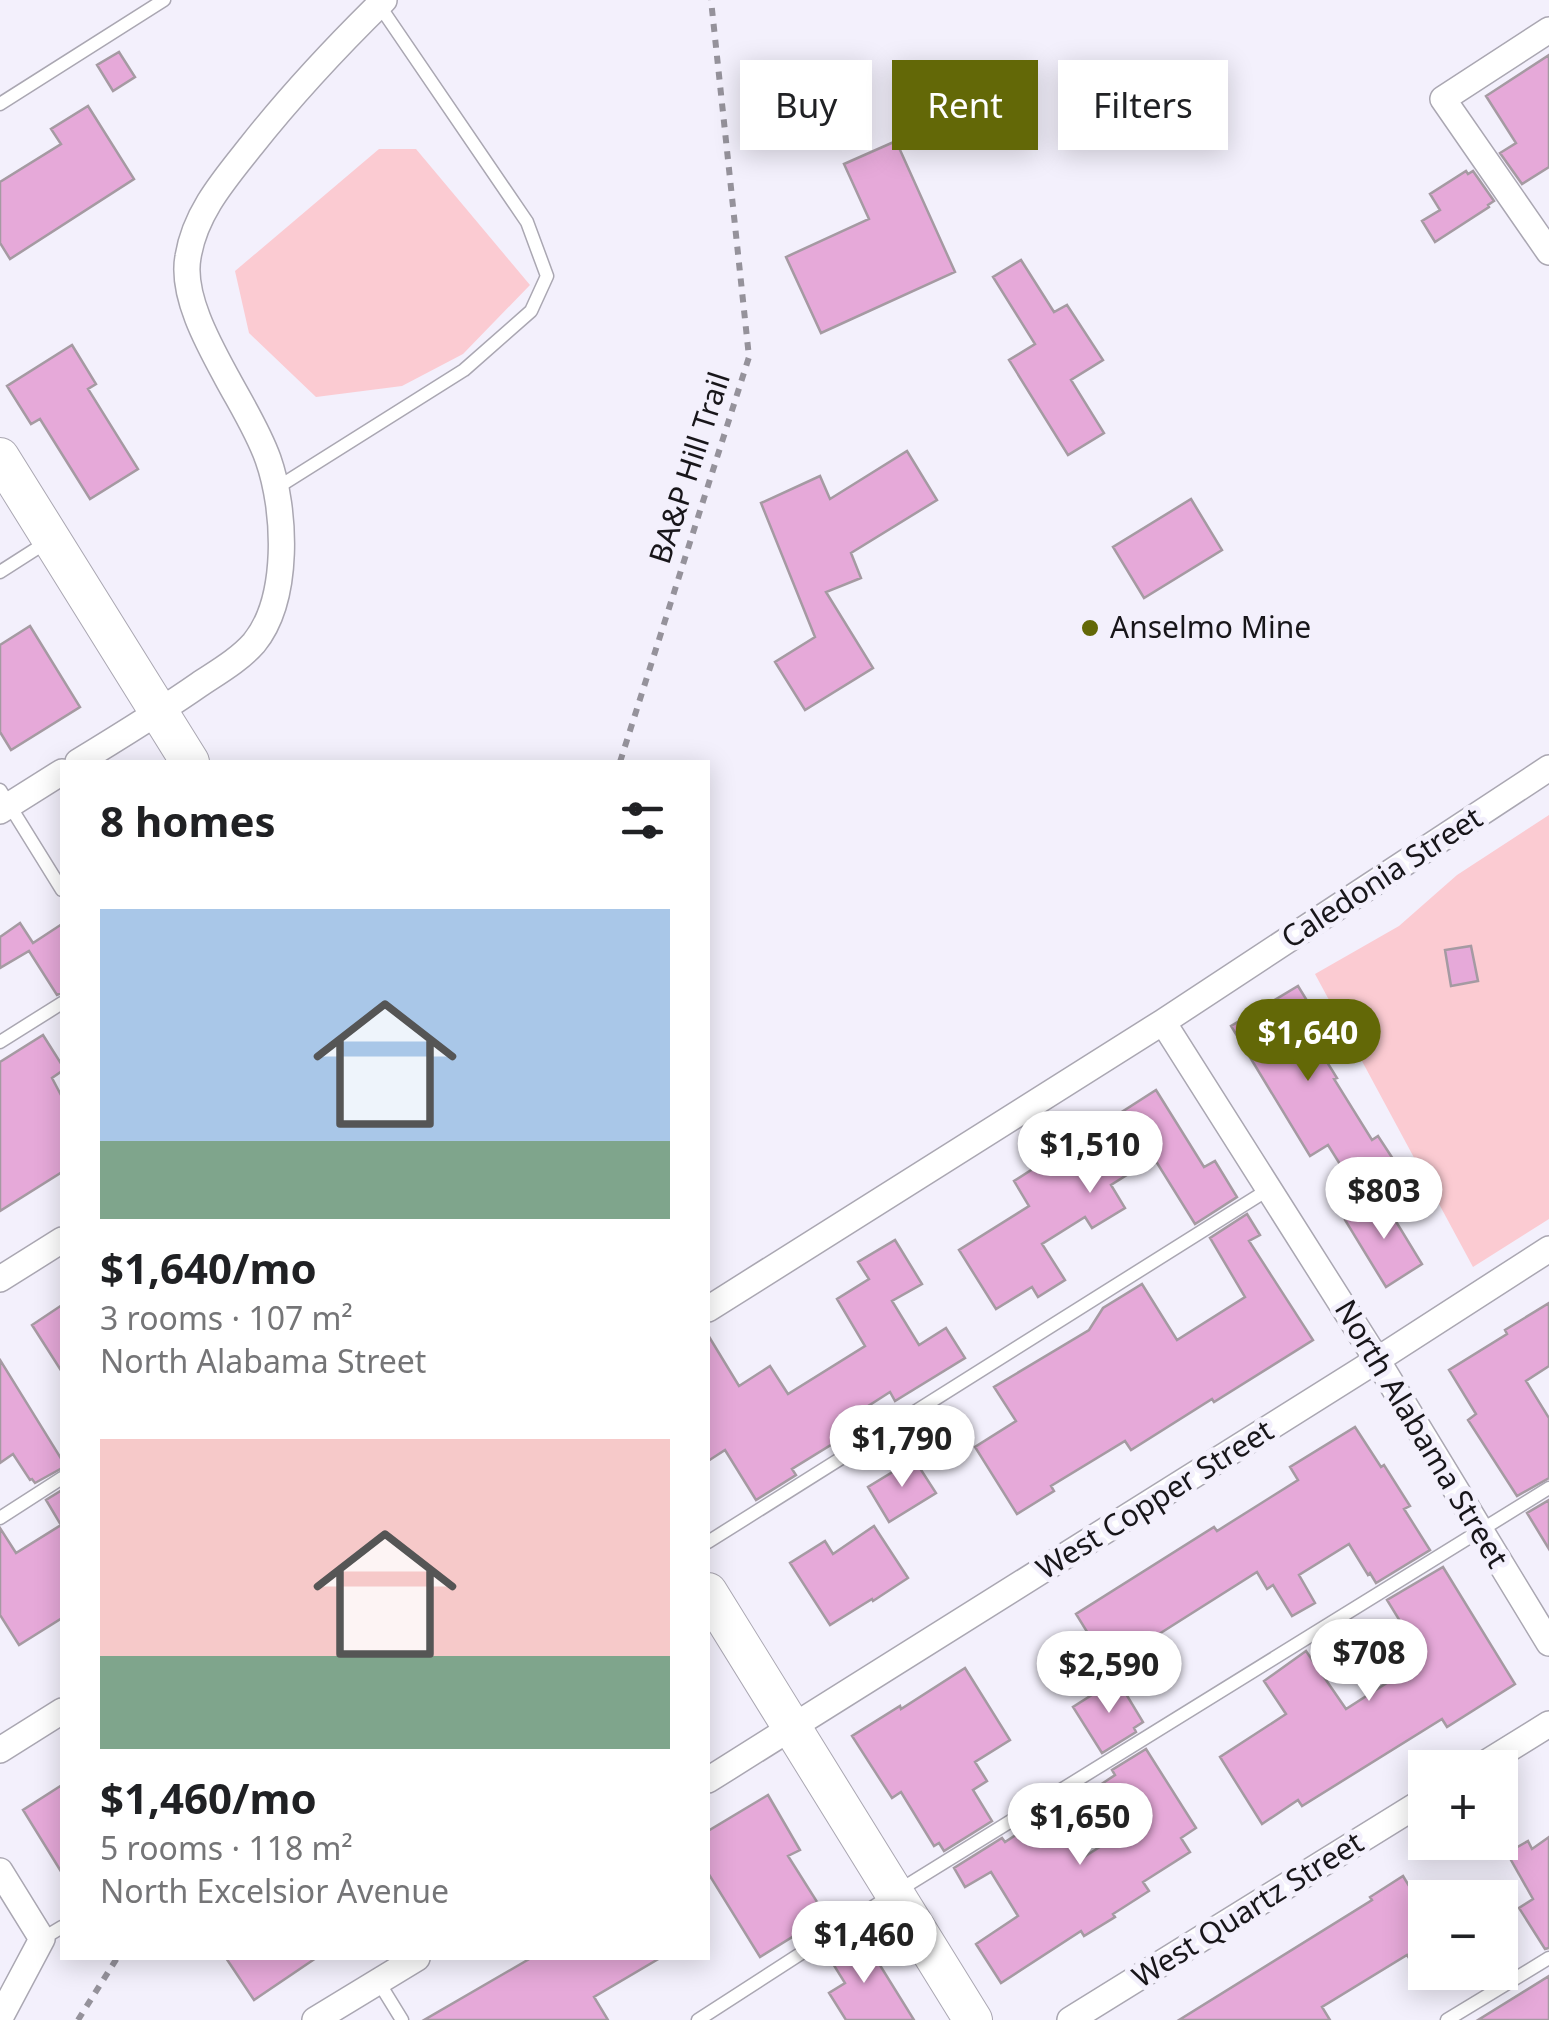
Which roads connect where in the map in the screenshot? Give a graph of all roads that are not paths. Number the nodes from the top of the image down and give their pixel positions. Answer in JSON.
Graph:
{"nodes":[{"id":1,"x":164,"y":0,"type":"edge"},
{"id":2,"x":382,"y":2,"type":"edge"},
{"id":3,"x":1549,"y":30,"type":"edge"},
{"id":4,"x":0,"y":104,"type":"edge"},
{"id":5,"x":1549,"y":252,"type":"edge"},
{"id":6,"x":0,"y":457,"type":"edge"},
{"id":7,"x":275,"y":489,"type":"junction"},
{"id":8,"x":52,"y":539,"type":"junction"},
{"id":9,"x":0,"y":572,"type":"edge"},
{"id":10,"x":157,"y":714,"type":"junction"},
{"id":11,"x":81,"y":760,"type":"edge"},
{"id":12,"x":189,"y":760,"type":"edge"},
{"id":13,"x":1549,"y":768,"type":"edge"},
{"id":14,"x":60,"y":773,"type":"edge"},
{"id":15,"x":3,"y":802,"type":"edge"},
{"id":16,"x":60,"y":887,"type":"edge"},
{"id":17,"x":60,"y":1004,"type":"edge"},
{"id":18,"x":1164,"y":1022,"type":"junction"},
{"id":19,"x":0,"y":1042,"type":"edge"},
{"id":20,"x":1269,"y":1189,"type":"junction"},
{"id":21,"x":60,"y":1241,"type":"edge"},
{"id":22,"x":1549,"y":1249,"type":"edge"},
{"id":23,"x":0,"y":1279,"type":"edge"},
{"id":24,"x":710,"y":1307,"type":"edge"},
{"id":25,"x":1377,"y":1360,"type":"junction"},
{"id":26,"x":60,"y":1479,"type":"edge"},
{"id":27,"x":1549,"y":1488,"type":"edge"},
{"id":28,"x":0,"y":1518,"type":"edge"},
{"id":29,"x":1481,"y":1532,"type":"junction"},
{"id":30,"x":710,"y":1541,"type":"edge"},
{"id":31,"x":710,"y":1595,"type":"edge"},
{"id":32,"x":1549,"y":1643,"type":"edge"},
{"id":33,"x":60,"y":1712,"type":"edge"},
{"id":34,"x":1549,"y":1724,"type":"edge"},
{"id":35,"x":792,"y":1729,"type":"junction"},
{"id":36,"x":0,"y":1750,"type":"edge"},
{"id":37,"x":1507,"y":1750,"type":"edge"},
{"id":38,"x":710,"y":1779,"type":"edge"},
{"id":39,"x":1408,"y":1811,"type":"edge"},
{"id":40,"x":0,"y":1870,"type":"edge"},
{"id":41,"x":893,"y":1894,"type":"junction"},
{"id":42,"x":52,"y":1933,"type":"edge"},
{"id":43,"x":1549,"y":1958,"type":"edge"},
{"id":44,"x":414,"y":1960,"type":"edge"},
{"id":45,"x":378,"y":1982,"type":"junction"},
{"id":46,"x":0,"y":2018,"type":"edge"},
{"id":47,"x":315,"y":2020,"type":"edge"},
{"id":48,"x":402,"y":2020,"type":"edge"},
{"id":49,"x":698,"y":2020,"type":"edge"},
{"id":50,"x":973,"y":2020,"type":"edge"},
{"id":51,"x":1070,"y":2020,"type":"edge"},
{"id":52,"x":1447,"y":2020,"type":"edge"}],
"edges":[{"from":1,"to":4,"type":"lane"},
{"from":2,"to":7,"type":"street"},
{"from":2,"to":7,"type":"lane"},
{"from":3,"to":5,"type":"street"},
{"from":6,"to":8,"type":"street"},
{"from":7,"to":10,"type":"street"},
{"from":8,"to":9,"type":"lane"},
{"from":8,"to":10,"type":"street"},
{"from":10,"to":11,"type":"street"},
{"from":10,"to":12,"type":"street"},
{"from":13,"to":18,"type":"street","name":"Caledonia Street"},
{"from":14,"to":15,"type":"street"},
{"from":15,"to":16,"type":"lane"},
{"from":17,"to":19,"type":"lane"},
{"from":18,"to":20,"type":"street","name":"North Alabama Street"},
{"from":18,"to":24,"type":"street","name":"Caledonia Street"},
{"from":20,"to":25,"type":"street","name":"North Alabama Street"},
{"from":20,"to":30,"type":"lane"},
{"from":21,"to":23,"type":"street"},
{"from":22,"to":25,"type":"street","name":"West Copper Street"},
{"from":25,"to":29,"type":"street","name":"North Alabama Street"},
{"from":25,"to":35,"type":"street","name":"West Copper Street"},
{"from":26,"to":28,"type":"lane"},
{"from":27,"to":29,"type":"lane"},
{"from":29,"to":32,"type":"street","name":"North Alabama Street"},
{"from":29,"to":41,"type":"lane"},
{"from":31,"to":35,"type":"street"},
{"from":33,"to":36,"type":"street"},
{"from":34,"to":37,"type":"street"},
{"from":35,"to":38,"type":"street","name":"West Copper Street"},
{"from":35,"to":41,"type":"street"},
{"from":39,"to":51,"type":"street","name":"West Quartz Street"},
{"from":40,"to":42,"type":"street"},
{"from":41,"to":49,"type":"lane"},
{"from":41,"to":50,"type":"street"},
{"from":42,"to":46,"type":"street"},
{"from":43,"to":52,"type":"lane"},
{"from":44,"to":45,"type":"street"},
{"from":45,"to":47,"type":"street"},
{"from":45,"to":48,"type":"lane"}]}
